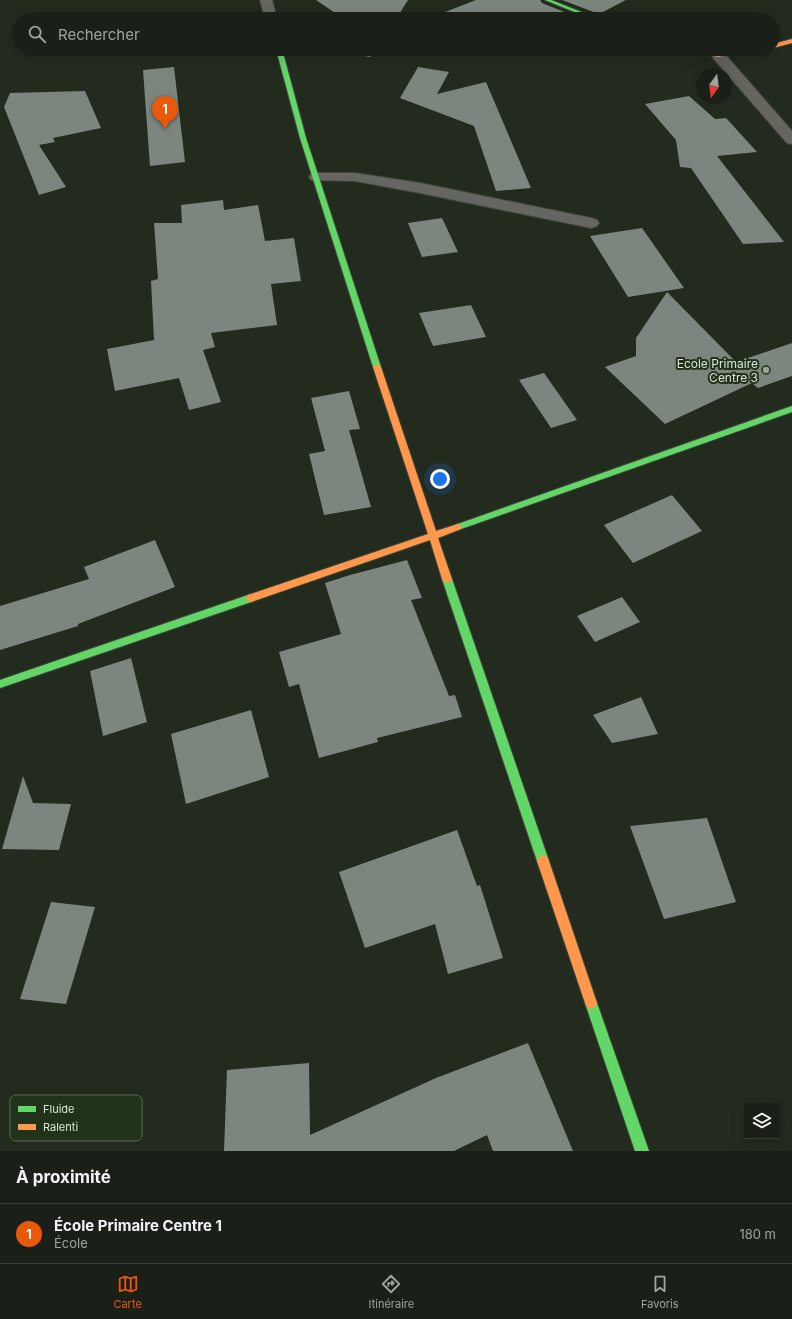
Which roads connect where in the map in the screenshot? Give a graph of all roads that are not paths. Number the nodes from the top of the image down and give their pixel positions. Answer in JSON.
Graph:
{"nodes":[{"id":1,"x":266,"y":0,"type":"edge"},
{"id":2,"x":547,"y":0,"type":"edge"},
{"id":3,"x":269,"y":12,"type":"edge"},
{"id":4,"x":579,"y":12,"type":"edge"},
{"id":5,"x":792,"y":41,"type":"edge"},
{"id":6,"x":780,"y":44,"type":"edge"},
{"id":7,"x":281,"y":56,"type":"edge"},
{"id":8,"x":719,"y":56,"type":"edge"},
{"id":9,"x":792,"y":140,"type":"edge"},
{"id":10,"x":316,"y":177,"type":"junction"},
{"id":11,"x":591,"y":223,"type":"dead end"},
{"id":12,"x":792,"y":409,"type":"edge"},
{"id":13,"x":432,"y":536,"type":"junction"},
{"id":14,"x":0,"y":684,"type":"edge"},
{"id":15,"x":642,"y":1151,"type":"edge"}],
"edges":[{"from":1,"to":3,"type":"street"},
{"from":2,"to":4,"type":"street"},
{"from":5,"to":6,"type":"street"},
{"from":7,"to":10,"type":"street"},
{"from":8,"to":9,"type":"street"},
{"from":10,"to":11,"type":"street"},
{"from":10,"to":13,"type":"street"},
{"from":12,"to":13,"type":"street"},
{"from":13,"to":14,"type":"street"},
{"from":13,"to":15,"type":"street"}]}
